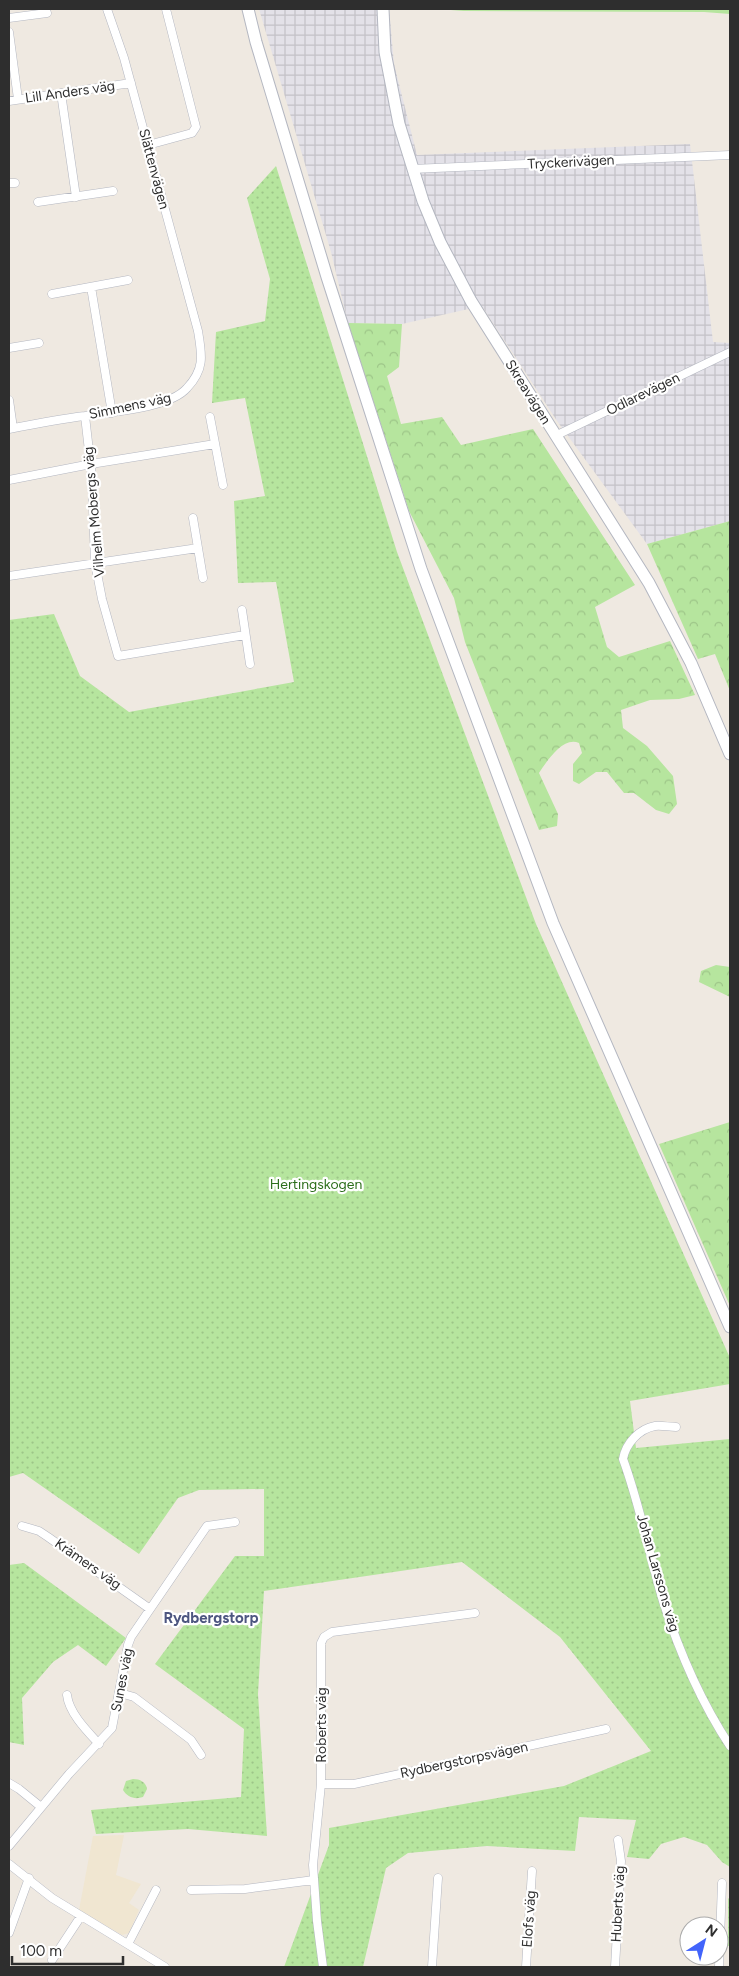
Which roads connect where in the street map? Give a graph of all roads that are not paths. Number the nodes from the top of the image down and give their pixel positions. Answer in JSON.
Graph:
{"nodes":[{"id":1,"x":107,"y":9,"type":"edge"},
{"id":2,"x":166,"y":9,"type":"edge"},
{"id":3,"x":248,"y":9,"type":"edge"},
{"id":4,"x":383,"y":9,"type":"edge"},
{"id":5,"x":47,"y":12,"type":"dead end"},
{"id":6,"x":9,"y":18,"type":"edge"},
{"id":7,"x":9,"y":32,"type":"edge"},
{"id":8,"x":131,"y":83,"type":"junction"},
{"id":9,"x":61,"y":93,"type":"junction"},
{"id":10,"x":18,"y":99,"type":"junction"},
{"id":11,"x":9,"y":101,"type":"edge"},
{"id":12,"x":148,"y":145,"type":"junction"},
{"id":13,"x":730,"y":155,"type":"edge"},
{"id":14,"x":412,"y":169,"type":"junction"},
{"id":15,"x":113,"y":191,"type":"dead end"},
{"id":16,"x":76,"y":196,"type":"junction"},
{"id":17,"x":38,"y":202,"type":"dead end"},
{"id":18,"x":128,"y":280,"type":"dead end"},
{"id":19,"x":91,"y":288,"type":"junction"},
{"id":20,"x":52,"y":294,"type":"dead end"},
{"id":21,"x":198,"y":331,"type":"joint"},
{"id":22,"x":39,"y":343,"type":"dead end"},
{"id":23,"x":9,"y":348,"type":"edge"},
{"id":24,"x":730,"y":352,"type":"edge"},
{"id":25,"x":9,"y":400,"type":"edge"},
{"id":26,"x":112,"y":412,"type":"junction"},
{"id":27,"x":85,"y":416,"type":"junction"},
{"id":28,"x":210,"y":417,"type":"dead end"},
{"id":29,"x":11,"y":428,"type":"edge"},
{"id":30,"x":555,"y":436,"type":"junction"},
{"id":31,"x":215,"y":444,"type":"junction"},
{"id":32,"x":91,"y":464,"type":"junction"},
{"id":33,"x":9,"y":480,"type":"edge"},
{"id":34,"x":223,"y":485,"type":"dead end"},
{"id":35,"x":193,"y":518,"type":"dead end"},
{"id":36,"x":198,"y":548,"type":"junction"},
{"id":37,"x":95,"y":563,"type":"junction"},
{"id":38,"x":9,"y":576,"type":"edge"},
{"id":39,"x":203,"y":578,"type":"dead end"},
{"id":40,"x":242,"y":610,"type":"dead end"},
{"id":41,"x":245,"y":635,"type":"junction"},
{"id":42,"x":250,"y":664,"type":"dead end"},
{"id":43,"x":730,"y":754,"type":"edge"},
{"id":44,"x":730,"y":1327,"type":"edge"},
{"id":45,"x":676,"y":1427,"type":"dead end"},
{"id":46,"x":235,"y":1522,"type":"dead end"},
{"id":47,"x":22,"y":1526,"type":"dead end"},
{"id":48,"x":150,"y":1609,"type":"junction"},
{"id":49,"x":476,"y":1613,"type":"dead end"},
{"id":50,"x":120,"y":1693,"type":"junction"},
{"id":51,"x":67,"y":1695,"type":"dead end"},
{"id":52,"x":606,"y":1729,"type":"dead end"},
{"id":53,"x":99,"y":1744,"type":"junction"},
{"id":54,"x":730,"y":1746,"type":"edge"},
{"id":55,"x":200,"y":1755,"type":"dead end"},
{"id":56,"x":9,"y":1783,"type":"edge"},
{"id":57,"x":321,"y":1784,"type":"junction"},
{"id":58,"x":40,"y":1807,"type":"junction"},
{"id":59,"x":618,"y":1840,"type":"dead end"},
{"id":60,"x":9,"y":1846,"type":"edge"},
{"id":61,"x":9,"y":1864,"type":"edge"},
{"id":62,"x":532,"y":1871,"type":"dead end"},
{"id":63,"x":29,"y":1878,"type":"junction"},
{"id":64,"x":438,"y":1878,"type":"dead end"},
{"id":65,"x":314,"y":1880,"type":"junction"},
{"id":66,"x":722,"y":1883,"type":"dead end"},
{"id":67,"x":156,"y":1890,"type":"dead end"},
{"id":68,"x":191,"y":1890,"type":"dead end"},
{"id":69,"x":81,"y":1916,"type":"junction"},
{"id":70,"x":9,"y":1933,"type":"edge"},
{"id":71,"x":128,"y":1944,"type":"junction"},
{"id":72,"x":52,"y":1960,"type":"dead end"},
{"id":73,"x":165,"y":1967,"type":"edge"},
{"id":74,"x":323,"y":1967,"type":"edge"},
{"id":75,"x":432,"y":1967,"type":"edge"},
{"id":76,"x":526,"y":1967,"type":"edge"},
{"id":77,"x":615,"y":1967,"type":"edge"},
{"id":78,"x":719,"y":1967,"type":"edge"}],
"edges":[{"from":1,"to":8,"type":"street","name":"Slättenvägen"},
{"from":2,"to":12,"type":"street"},
{"from":3,"to":44,"type":"main road"},
{"from":4,"to":14,"type":"main road","name":"Skreavägen"},
{"from":5,"to":6,"type":"street"},
{"from":7,"to":10,"type":"street"},
{"from":8,"to":9,"type":"street","name":"Lill Anders väg"},
{"from":8,"to":12,"type":"street","name":"Slättenvägen"},
{"from":9,"to":10,"type":"street","name":"Lill Anders väg"},
{"from":9,"to":16,"type":"street"},
{"from":10,"to":11,"type":"street","name":"Lill Anders väg"},
{"from":12,"to":21,"type":"street","name":"Slättenvägen"},
{"from":13,"to":14,"type":"street","name":"Tryckerivägen"},
{"from":14,"to":30,"type":"main road","name":"Skreavägen"},
{"from":15,"to":16,"type":"street"},
{"from":16,"to":17,"type":"street"},
{"from":18,"to":19,"type":"street"},
{"from":19,"to":20,"type":"street"},
{"from":19,"to":26,"type":"street"},
{"from":21,"to":26,"type":"street","name":"Simmens väg"},
{"from":22,"to":23,"type":"street"},
{"from":24,"to":30,"type":"street","name":"Odlarevägen"},
{"from":25,"to":29,"type":"street"},
{"from":26,"to":27,"type":"street","name":"Simmens väg"},
{"from":27,"to":29,"type":"street","name":"Simmens väg"},
{"from":27,"to":32,"type":"street","name":"Vilhelm Mobergs väg"},
{"from":28,"to":31,"type":"street"},
{"from":30,"to":43,"type":"main road","name":"Skreavägen"},
{"from":31,"to":32,"type":"street"},
{"from":31,"to":34,"type":"street"},
{"from":32,"to":33,"type":"street"},
{"from":32,"to":37,"type":"street","name":"Vilhelm Mobergs väg"},
{"from":35,"to":36,"type":"street"},
{"from":36,"to":37,"type":"street"},
{"from":36,"to":39,"type":"street"},
{"from":37,"to":38,"type":"street"},
{"from":37,"to":41,"type":"street","name":"Vilhelm Mobergs väg"},
{"from":40,"to":41,"type":"street"},
{"from":41,"to":42,"type":"street"},
{"from":45,"to":54,"type":"street","name":"Johan Larssons väg"},
{"from":46,"to":48,"type":"street","name":"Sunes väg"},
{"from":47,"to":48,"type":"street","name":"Krämers väg"},
{"from":48,"to":50,"type":"street","name":"Sunes väg"},
{"from":49,"to":57,"type":"street","name":"Roberts väg"},
{"from":50,"to":53,"type":"street","name":"Sunes väg"},
{"from":50,"to":55,"type":"street"},
{"from":51,"to":53,"type":"street"},
{"from":52,"to":57,"type":"street","name":"Rydbergstorpsvägen"},
{"from":53,"to":58,"type":"street","name":"Sunes väg"},
{"from":56,"to":58,"type":"street"},
{"from":57,"to":65,"type":"street","name":"Roberts väg"},
{"from":58,"to":60,"type":"street","name":"Sunes väg"},
{"from":59,"to":77,"type":"street","name":"Huberts väg"},
{"from":61,"to":63,"type":"street"},
{"from":62,"to":76,"type":"street","name":"Elofs väg"},
{"from":63,"to":69,"type":"street"},
{"from":63,"to":70,"type":"street"},
{"from":64,"to":75,"type":"street"},
{"from":65,"to":68,"type":"street"},
{"from":65,"to":74,"type":"street","name":"Roberts väg"},
{"from":66,"to":78,"type":"street"},
{"from":67,"to":71,"type":"street"},
{"from":69,"to":71,"type":"street"},
{"from":69,"to":72,"type":"street"},
{"from":71,"to":73,"type":"street"}]}
